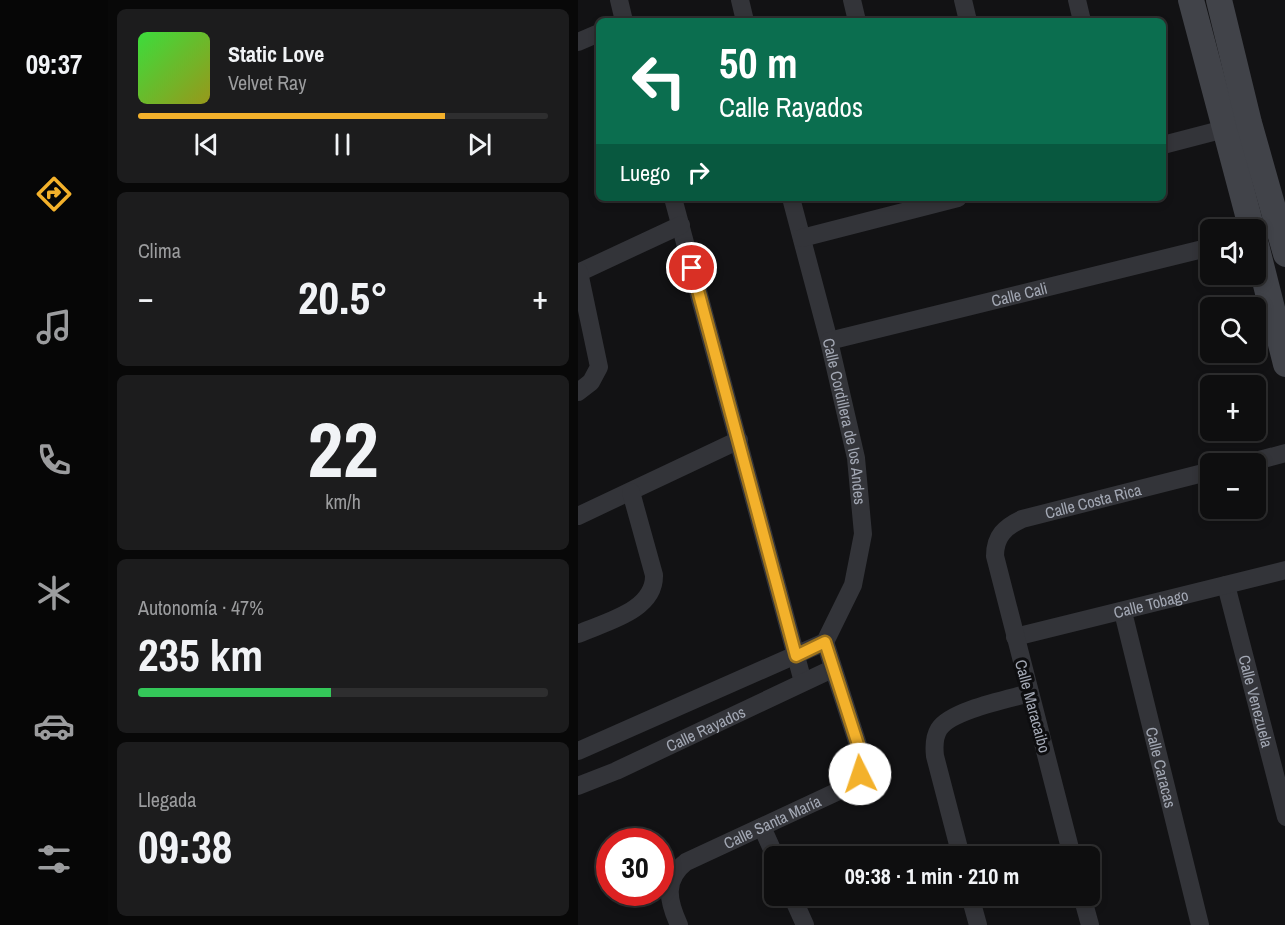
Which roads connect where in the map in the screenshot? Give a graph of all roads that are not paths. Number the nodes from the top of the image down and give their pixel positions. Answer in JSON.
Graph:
{"nodes":[{"id":1,"x":619,"y":0,"type":"edge"},
{"id":2,"x":740,"y":0,"type":"edge"},
{"id":3,"x":852,"y":0,"type":"edge"},
{"id":4,"x":963,"y":0,"type":"edge"},
{"id":5,"x":1077,"y":0,"type":"edge"},
{"id":6,"x":1191,"y":0,"type":"edge"},
{"id":7,"x":1219,"y":0,"type":"edge"},
{"id":8,"x":623,"y":18,"type":"edge"},
{"id":9,"x":744,"y":18,"type":"edge"},
{"id":10,"x":856,"y":18,"type":"edge"},
{"id":11,"x":967,"y":18,"type":"edge"},
{"id":12,"x":1081,"y":18,"type":"edge"},
{"id":13,"x":596,"y":34,"type":"edge"},
{"id":14,"x":578,"y":42,"type":"edge"},
{"id":15,"x":1249,"y":123,"type":"junction"},
{"id":16,"x":1223,"y":129,"type":"junction"},
{"id":17,"x":1166,"y":144,"type":"edge"},
{"id":18,"x":674,"y":201,"type":"edge"},
{"id":19,"x":792,"y":201,"type":"edge"},
{"id":20,"x":946,"y":201,"type":"edge"},
{"id":21,"x":1249,"y":219,"type":"edge"},
{"id":22,"x":681,"y":225,"type":"junction"},
{"id":23,"x":802,"y":238,"type":"junction"},
{"id":24,"x":1200,"y":250,"type":"edge"},
{"id":25,"x":1286,"y":254,"type":"edge"},
{"id":26,"x":579,"y":273,"type":"edge"},
{"id":27,"x":1266,"y":285,"type":"edge"},
{"id":28,"x":829,"y":341,"type":"junction"},
{"id":29,"x":1286,"y":364,"type":"edge"},
{"id":30,"x":578,"y":392,"type":"edge"},
{"id":31,"x":739,"y":440,"type":"junction"},
{"id":32,"x":1286,"y":453,"type":"edge"},
{"id":33,"x":1266,"y":458,"type":"edge"},
{"id":34,"x":1200,"y":474,"type":"edge"},
{"id":35,"x":630,"y":492,"type":"junction"},
{"id":36,"x":578,"y":516,"type":"edge"},
{"id":37,"x":995,"y":556,"type":"joint"},
{"id":38,"x":1286,"y":570,"type":"edge"},
{"id":39,"x":1226,"y":585,"type":"junction"},
{"id":40,"x":1123,"y":612,"type":"junction"},
{"id":41,"x":578,"y":634,"type":"edge"},
{"id":42,"x":1015,"y":637,"type":"junction"},
{"id":43,"x":825,"y":642,"type":"junction"},
{"id":44,"x":796,"y":656,"type":"junction"},
{"id":45,"x":832,"y":669,"type":"junction"},
{"id":46,"x":803,"y":682,"type":"junction"},
{"id":47,"x":1030,"y":693,"type":"junction"},
{"id":48,"x":578,"y":751,"type":"edge"},
{"id":49,"x":578,"y":786,"type":"edge"},
{"id":50,"x":1286,"y":817,"type":"edge"},
{"id":51,"x":762,"y":827,"type":"junction"},
{"id":52,"x":771,"y":846,"type":"edge"},
{"id":53,"x":958,"y":846,"type":"edge"},
{"id":54,"x":1069,"y":846,"type":"edge"},
{"id":55,"x":796,"y":906,"type":"edge"},
{"id":56,"x":973,"y":906,"type":"edge"},
{"id":57,"x":1085,"y":906,"type":"edge"},
{"id":58,"x":678,"y":925,"type":"edge"},
{"id":59,"x":804,"y":925,"type":"edge"},
{"id":60,"x":978,"y":925,"type":"edge"},
{"id":61,"x":1090,"y":925,"type":"edge"},
{"id":62,"x":1200,"y":925,"type":"edge"}],
"edges":[{"from":1,"to":8,"type":"street"},
{"from":2,"to":9,"type":"street"},
{"from":3,"to":10,"type":"street"},
{"from":4,"to":11,"type":"street"},
{"from":5,"to":12,"type":"street"},
{"from":6,"to":16,"type":"street"},
{"from":7,"to":15,"type":"street"},
{"from":13,"to":14,"type":"street"},
{"from":15,"to":16,"type":"street"},
{"from":15,"to":25,"type":"street"},
{"from":16,"to":17,"type":"street"},
{"from":16,"to":21,"type":"street"},
{"from":18,"to":22,"type":"street"},
{"from":19,"to":23,"type":"street","name":"Calle Cordillera de los Andes"},
{"from":20,"to":23,"type":"street"},
{"from":22,"to":26,"type":"street"},
{"from":22,"to":31,"type":"street"},
{"from":23,"to":28,"type":"street","name":"Calle Cordillera de los Andes"},
{"from":24,"to":28,"type":"street","name":"Calle Cali"},
{"from":26,"to":30,"type":"street"},
{"from":27,"to":29,"type":"street"},
{"from":28,"to":43,"type":"street","name":"Calle Cordillera de los Andes"},
{"from":31,"to":35,"type":"street"},
{"from":31,"to":44,"type":"street"},
{"from":32,"to":33,"type":"street"},
{"from":34,"to":37,"type":"street","name":"Calle Costa Rica"},
{"from":35,"to":36,"type":"street"},
{"from":35,"to":41,"type":"street"},
{"from":37,"to":42,"type":"street","name":"Calle Maracaibo"},
{"from":38,"to":39,"type":"street","name":"Calle Tobago"},
{"from":39,"to":40,"type":"street","name":"Calle Tobago"},
{"from":39,"to":50,"type":"street","name":"Calle Venezuela"},
{"from":40,"to":42,"type":"street","name":"Calle Tobago"},
{"from":40,"to":62,"type":"street","name":"Calle Caracas"},
{"from":42,"to":47,"type":"street","name":"Calle Maracaibo"},
{"from":43,"to":44,"type":"street","name":"Calle Rayados"},
{"from":43,"to":45,"type":"street","name":"Calle Santa María"},
{"from":44,"to":46,"type":"street"},
{"from":44,"to":48,"type":"street","name":"Calle Rayados"},
{"from":45,"to":46,"type":"street","name":"Calle Rayados"},
{"from":45,"to":51,"type":"street","name":"Calle Santa María"},
{"from":46,"to":49,"type":"street","name":"Calle Rayados"},
{"from":47,"to":53,"type":"street"},
{"from":47,"to":54,"type":"street","name":"Calle Maracaibo"},
{"from":51,"to":52,"type":"street"},
{"from":51,"to":58,"type":"street","name":"Calle Santa María"},
{"from":55,"to":59,"type":"street"},
{"from":56,"to":60,"type":"street"},
{"from":57,"to":61,"type":"street"}]}
